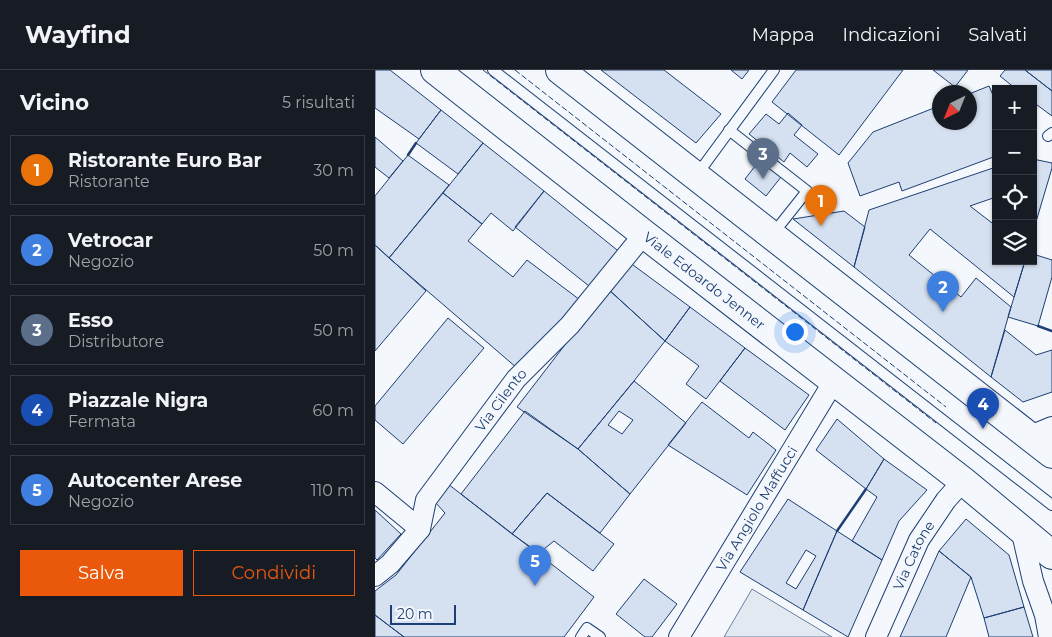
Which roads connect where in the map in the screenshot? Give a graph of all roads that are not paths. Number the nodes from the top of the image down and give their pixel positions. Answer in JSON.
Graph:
{"nodes":[{"id":1,"x":435,"y":70,"type":"edge"},
{"id":2,"x":493,"y":70,"type":"edge"},
{"id":3,"x":560,"y":70,"type":"edge"},
{"id":4,"x":774,"y":70,"type":"edge"},
{"id":5,"x":729,"y":130,"type":"junction"},
{"id":6,"x":696,"y":176,"type":"junction"},
{"id":7,"x":644,"y":234,"type":"junction"},
{"id":8,"x":772,"y":236,"type":"junction"},
{"id":9,"x":834,"y":381,"type":"junction"},
{"id":10,"x":1040,"y":432,"type":"edge"},
{"id":11,"x":1052,"y":454,"type":"edge"},
{"id":12,"x":963,"y":481,"type":"junction"},
{"id":13,"x":375,"y":492,"type":"edge"},
{"id":14,"x":1052,"y":506,"type":"edge"},
{"id":15,"x":420,"y":529,"type":"junction"},
{"id":16,"x":1021,"y":529,"type":"junction"},
{"id":17,"x":1052,"y":555,"type":"edge"},
{"id":18,"x":375,"y":576,"type":"edge"},
{"id":19,"x":581,"y":637,"type":"edge"},
{"id":20,"x":600,"y":637,"type":"edge"},
{"id":21,"x":679,"y":637,"type":"edge"},
{"id":22,"x":876,"y":637,"type":"edge"},
{"id":23,"x":1049,"y":637,"type":"edge"}],
"edges":[{"from":1,"to":7,"type":"main road","name":"Viale Edoardo Jenner"},
{"from":2,"to":14,"type":"lane"},
{"from":3,"to":6,"type":"main road"},
{"from":4,"to":5,"type":"lane"},
{"from":5,"to":6,"type":"lane"},
{"from":5,"to":8,"type":"lane"},
{"from":6,"to":8,"type":"main road"},
{"from":7,"to":9,"type":"main road","name":"Viale Edoardo Jenner"},
{"from":7,"to":15,"type":"street","name":"Via Cilento"},
{"from":8,"to":10,"type":"main road"},
{"from":9,"to":12,"type":"main road","name":"Viale Edoardo Jenner"},
{"from":9,"to":21,"type":"street","name":"Via Angiolo Maffucci"},
{"from":10,"to":11,"type":"main road"},
{"from":12,"to":16,"type":"main road","name":"Viale Edoardo Jenner"},
{"from":12,"to":22,"type":"street","name":"Via Catone"},
{"from":13,"to":15,"type":"street"},
{"from":15,"to":18,"type":"street","name":"Via Cilento"},
{"from":16,"to":17,"type":"main road","name":"Viale Edoardo Jenner"},
{"from":16,"to":23,"type":"street"},
{"from":19,"to":20,"type":"lane"}]}
